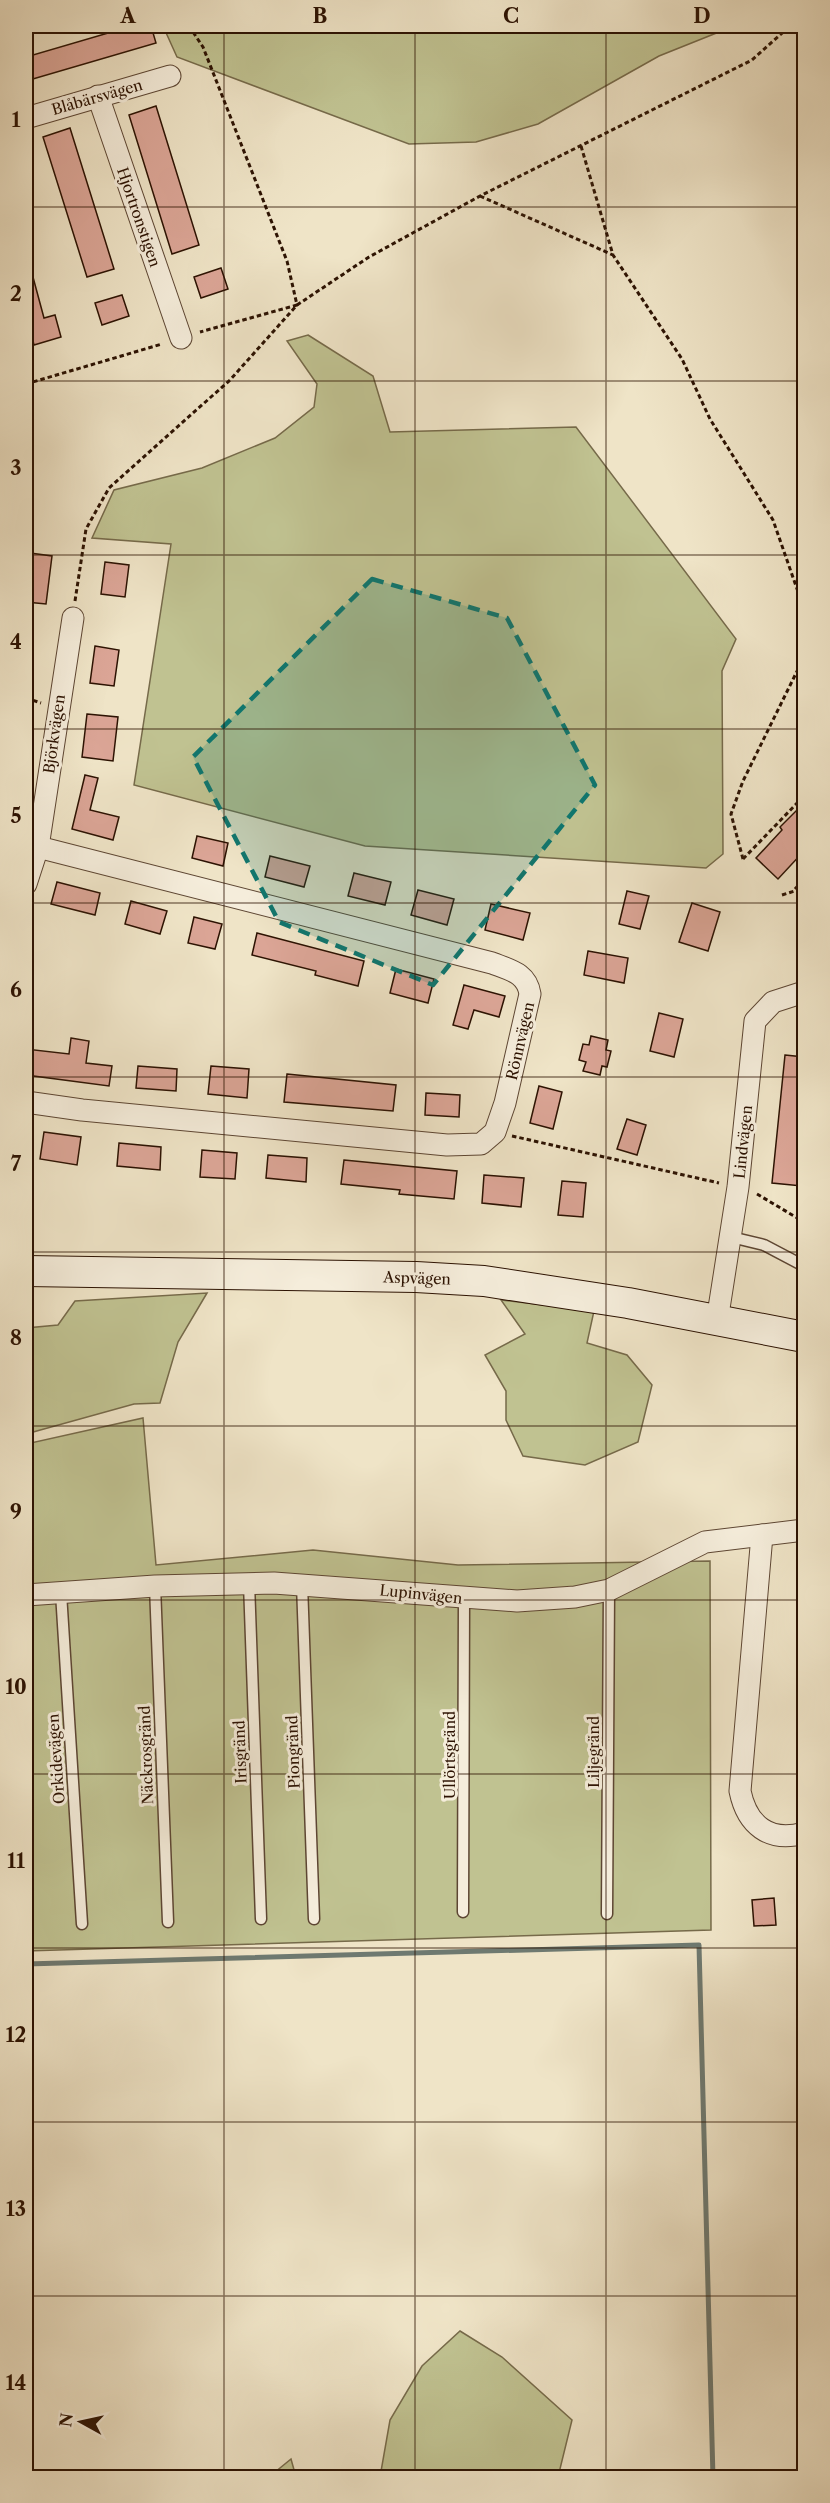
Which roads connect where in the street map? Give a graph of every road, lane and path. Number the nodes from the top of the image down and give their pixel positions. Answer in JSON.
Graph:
{"nodes":[{"id":1,"x":189,"y":26,"type":"edge"},
{"id":2,"x":790,"y":26,"type":"edge"},
{"id":3,"x":170,"y":76,"type":"dead end"},
{"id":4,"x":98,"y":96,"type":"junction"},
{"id":5,"x":26,"y":118,"type":"edge"},
{"id":6,"x":581,"y":146,"type":"junction"},
{"id":7,"x":480,"y":196,"type":"junction"},
{"id":8,"x":613,"y":255,"type":"junction"},
{"id":9,"x":297,"y":305,"type":"junction"},
{"id":10,"x":178,"y":339,"type":"junction"},
{"id":11,"x":26,"y":384,"type":"edge"},
{"id":12,"x":804,"y":609,"type":"edge"},
{"id":13,"x":73,"y":618,"type":"joint"},
{"id":14,"x":804,"y":657,"type":"edge"},
{"id":15,"x":804,"y":796,"type":"edge"},
{"id":16,"x":38,"y":847,"type":"junction"},
{"id":17,"x":804,"y":879,"type":"edge"},
{"id":18,"x":26,"y":884,"type":"edge"},
{"id":19,"x":804,"y":888,"type":"edge"},
{"id":20,"x":794,"y":890,"type":"junction"},
{"id":21,"x":782,"y":895,"type":"dead end"},
{"id":22,"x":804,"y":992,"type":"edge"},
{"id":23,"x":26,"y":1102,"type":"edge"},
{"id":24,"x":495,"y":1132,"type":"junction"},
{"id":25,"x":738,"y":1187,"type":"junction"},
{"id":26,"x":804,"y":1222,"type":"edge"},
{"id":27,"x":731,"y":1237,"type":"junction"},
{"id":28,"x":804,"y":1266,"type":"edge"},
{"id":29,"x":26,"y":1271,"type":"edge"},
{"id":30,"x":717,"y":1321,"type":"junction"},
{"id":31,"x":804,"y":1337,"type":"edge"},
{"id":32,"x":804,"y":1530,"type":"edge"},
{"id":33,"x":762,"y":1534,"type":"junction"},
{"id":34,"x":249,"y":1583,"type":"junction"},
{"id":35,"x":302,"y":1584,"type":"junction"},
{"id":36,"x":155,"y":1586,"type":"junction"},
{"id":37,"x":609,"y":1590,"type":"junction"},
{"id":38,"x":61,"y":1593,"type":"junction"},
{"id":39,"x":26,"y":1595,"type":"edge"},
{"id":40,"x":464,"y":1599,"type":"junction"},
{"id":41,"x":804,"y":1833,"type":"edge"},
{"id":42,"x":463,"y":1912,"type":"dead end"},
{"id":43,"x":608,"y":1914,"type":"dead end"},
{"id":44,"x":261,"y":1919,"type":"dead end"},
{"id":45,"x":314,"y":1919,"type":"dead end"},
{"id":46,"x":168,"y":1922,"type":"dead end"},
{"id":47,"x":82,"y":1924,"type":"dead end"}],
"edges":[{"from":1,"to":9,"type":"path"},
{"from":2,"to":6,"type":"path"},
{"from":3,"to":4,"type":"street","name":"Blåbärsvägen"},
{"from":4,"to":5,"type":"street","name":"Blåbärsvägen"},
{"from":4,"to":10,"type":"street","name":"Hjortronstigen"},
{"from":6,"to":7,"type":"path"},
{"from":6,"to":8,"type":"path"},
{"from":7,"to":8,"type":"path"},
{"from":7,"to":9,"type":"path"},
{"from":8,"to":12,"type":"path"},
{"from":9,"to":10,"type":"path"},
{"from":9,"to":13,"type":"path"},
{"from":10,"to":11,"type":"path"},
{"from":13,"to":16,"type":"street","name":"Björkvägen"},
{"from":14,"to":15,"type":"path"},
{"from":16,"to":18,"type":"street","name":"Björkvägen"},
{"from":16,"to":24,"type":"street","name":"Rönnvägen"},
{"from":17,"to":20,"type":"path"},
{"from":19,"to":20,"type":"path"},
{"from":20,"to":21,"type":"path"},
{"from":22,"to":25,"type":"street","name":"Lindvägen"},
{"from":23,"to":24,"type":"street"},
{"from":24,"to":25,"type":"path"},
{"from":25,"to":26,"type":"path"},
{"from":25,"to":27,"type":"street","name":"Lindvägen"},
{"from":27,"to":28,"type":"lane"},
{"from":27,"to":30,"type":"street","name":"Lindvägen"},
{"from":29,"to":30,"type":"street","name":"Aspvägen"},
{"from":30,"to":31,"type":"street","name":"Aspvägen"},
{"from":32,"to":33,"type":"street","name":"Lupinvägen"},
{"from":33,"to":37,"type":"street","name":"Lupinvägen"},
{"from":33,"to":41,"type":"street"},
{"from":34,"to":35,"type":"street","name":"Lupinvägen"},
{"from":34,"to":36,"type":"street","name":"Lupinvägen"},
{"from":34,"to":44,"type":"lane","name":"Irisgränd"},
{"from":35,"to":40,"type":"street","name":"Lupinvägen"},
{"from":35,"to":45,"type":"lane","name":"Piongränd"},
{"from":36,"to":38,"type":"street","name":"Lupinvägen"},
{"from":36,"to":46,"type":"lane","name":"Näckrosgränd"},
{"from":37,"to":40,"type":"street","name":"Lupinvägen"},
{"from":37,"to":43,"type":"lane","name":"Liljegränd"},
{"from":38,"to":39,"type":"street","name":"Lupinvägen"},
{"from":38,"to":47,"type":"lane","name":"Orkidevägen"},
{"from":40,"to":42,"type":"lane","name":"Ullörtsgränd"}]}
